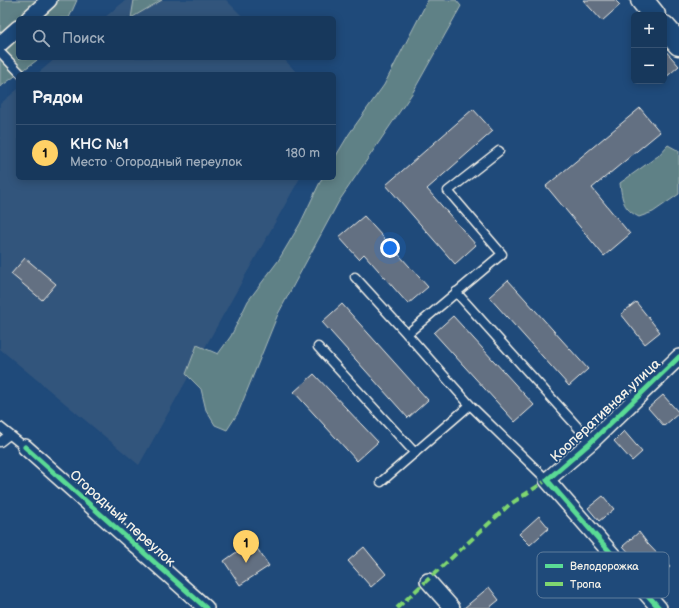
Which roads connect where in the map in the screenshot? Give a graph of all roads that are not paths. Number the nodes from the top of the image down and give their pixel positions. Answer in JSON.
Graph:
{"nodes":[{"id":1,"x":49,"y":0,"type":"edge"},
{"id":2,"x":642,"y":0,"type":"edge"},
{"id":3,"x":652,"y":12,"type":"edge"},
{"id":4,"x":31,"y":16,"type":"edge"},
{"id":5,"x":16,"y":30,"type":"edge"},
{"id":6,"x":667,"y":30,"type":"edge"},
{"id":7,"x":0,"y":44,"type":"edge"},
{"id":8,"x":679,"y":44,"type":"edge"},
{"id":9,"x":0,"y":52,"type":"edge"},
{"id":10,"x":19,"y":72,"type":"edge"},
{"id":11,"x":499,"y":151,"type":"dead end"},
{"id":12,"x":355,"y":277,"type":"dead end"},
{"id":13,"x":456,"y":292,"type":"junction"},
{"id":14,"x":407,"y":334,"type":"junction"},
{"id":15,"x":318,"y":347,"type":"dead end"},
{"id":16,"x":679,"y":357,"type":"edge"},
{"id":17,"x":470,"y":405,"type":"junction"},
{"id":18,"x":0,"y":427,"type":"edge"},
{"id":19,"x":9,"y":434,"type":"junction"},
{"id":20,"x":0,"y":442,"type":"edge"},
{"id":21,"x":591,"y":442,"type":"junction"},
{"id":22,"x":25,"y":447,"type":"joint"},
{"id":23,"x":415,"y":452,"type":"junction"},
{"id":24,"x":547,"y":480,"type":"junction"},
{"id":25,"x":381,"y":482,"type":"dead end"},
{"id":26,"x":609,"y":552,"type":"edge"},
{"id":27,"x":428,"y":580,"type":"dead end"},
{"id":28,"x":649,"y":598,"type":"edge"},
{"id":29,"x":206,"y":608,"type":"edge"},
{"id":30,"x":452,"y":608,"type":"edge"},
{"id":31,"x":658,"y":608,"type":"edge"}],
"edges":[{"from":1,"to":4,"type":"street"},
{"from":2,"to":3,"type":"main road"},
{"from":5,"to":7,"type":"street"},
{"from":6,"to":8,"type":"main road"},
{"from":9,"to":10,"type":"lane"},
{"from":11,"to":13,"type":"lane"},
{"from":12,"to":14,"type":"lane"},
{"from":13,"to":14,"type":"lane"},
{"from":13,"to":21,"type":"lane"},
{"from":14,"to":17,"type":"lane"},
{"from":15,"to":23,"type":"lane"},
{"from":16,"to":21,"type":"street","name":"Кооперативная улица"},
{"from":17,"to":23,"type":"lane"},
{"from":17,"to":24,"type":"lane"},
{"from":18,"to":19,"type":"lane"},
{"from":19,"to":20,"type":"lane"},
{"from":19,"to":22,"type":"lane"},
{"from":21,"to":24,"type":"street","name":"Кооперативная улица"},
{"from":22,"to":29,"type":"street","name":"Огородный переулок"},
{"from":23,"to":25,"type":"lane"},
{"from":24,"to":26,"type":"street"},
{"from":27,"to":30,"type":"street"},
{"from":28,"to":31,"type":"street"}]}
